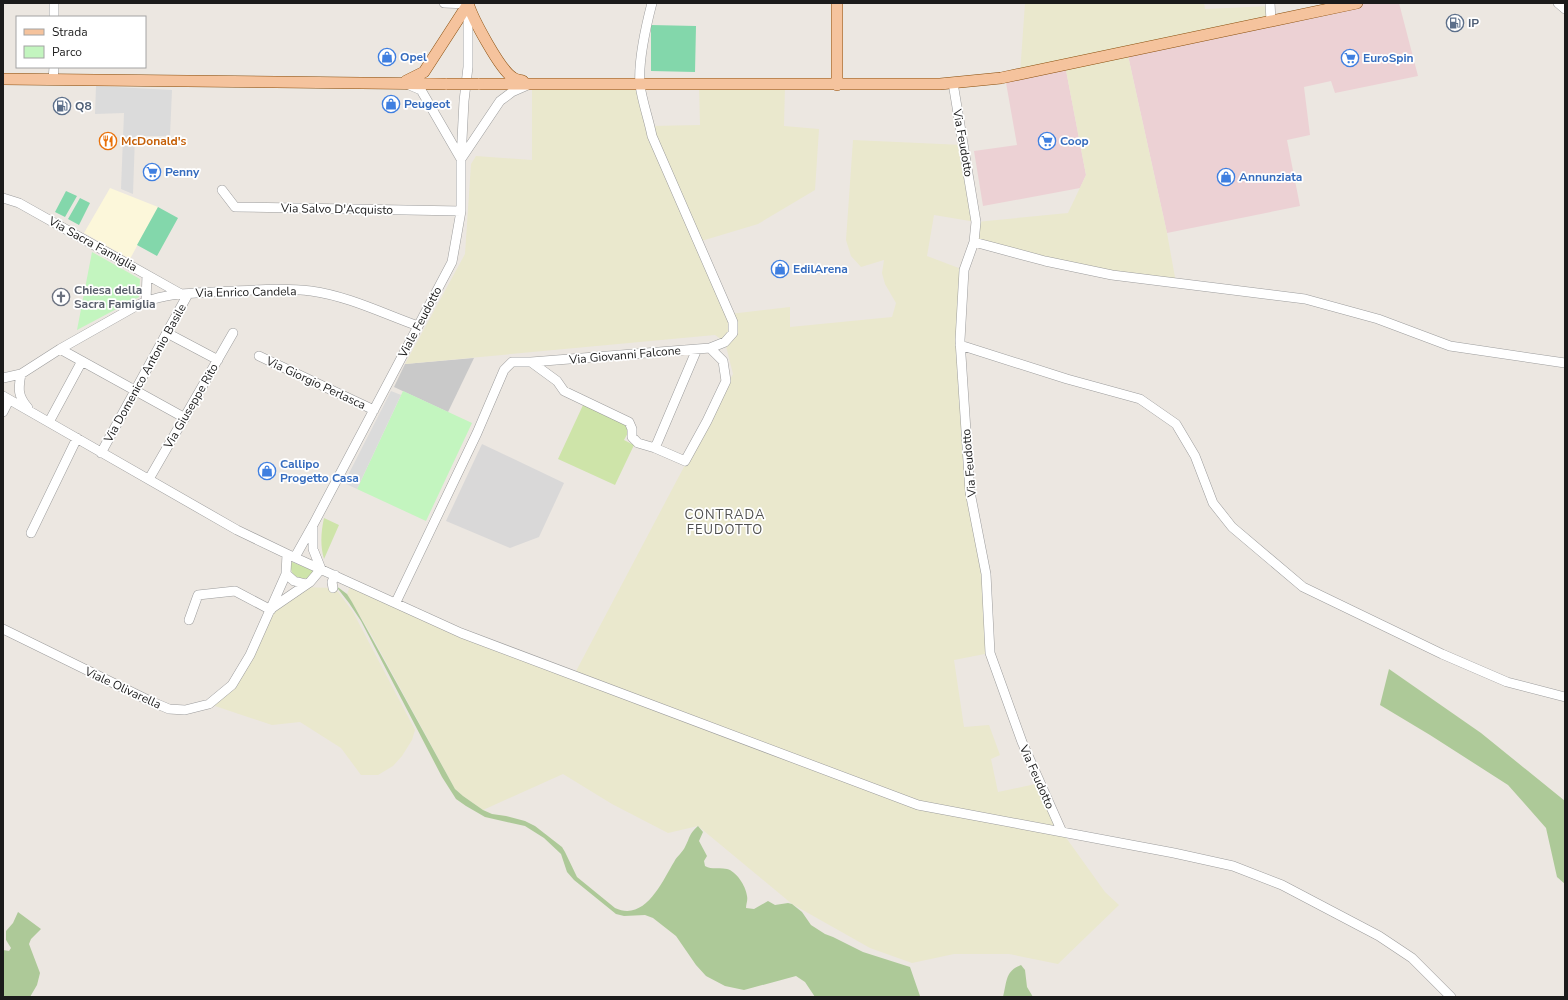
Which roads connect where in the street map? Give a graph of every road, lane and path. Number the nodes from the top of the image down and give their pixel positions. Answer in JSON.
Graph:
{"nodes":[{"id":1,"x":54,"y":3,"type":"edge"},
{"id":2,"x":444,"y":3,"type":"edge"},
{"id":3,"x":468,"y":3,"type":"edge"},
{"id":4,"x":652,"y":3,"type":"edge"},
{"id":5,"x":837,"y":3,"type":"edge"},
{"id":6,"x":1270,"y":3,"type":"edge"},
{"id":7,"x":1357,"y":3,"type":"edge"},
{"id":8,"x":1558,"y":3,"type":"edge"},
{"id":9,"x":1565,"y":9,"type":"edge"},
{"id":10,"x":54,"y":16,"type":"edge"},
{"id":11,"x":1271,"y":20,"type":"junction"},
{"id":12,"x":54,"y":68,"type":"edge"},
{"id":13,"x":3,"y":79,"type":"edge"},
{"id":14,"x":54,"y":80,"type":"junction"},
{"id":15,"x":404,"y":83,"type":"junction"},
{"id":16,"x":953,"y":83,"type":"junction"},
{"id":17,"x":532,"y":84,"type":"junction"},
{"id":18,"x":640,"y":85,"type":"junction"},
{"id":19,"x":837,"y":85,"type":"junction"},
{"id":20,"x":461,"y":159,"type":"junction"},
{"id":21,"x":222,"y":190,"type":"dead end"},
{"id":22,"x":3,"y":198,"type":"edge"},
{"id":23,"x":461,"y":211,"type":"junction"},
{"id":24,"x":974,"y":242,"type":"junction"},
{"id":25,"x":147,"y":275,"type":"junction"},
{"id":26,"x":184,"y":294,"type":"junction"},
{"id":27,"x":146,"y":301,"type":"junction"},
{"id":28,"x":418,"y":326,"type":"junction"},
{"id":29,"x":166,"y":333,"type":"junction"},
{"id":30,"x":233,"y":333,"type":"dead end"},
{"id":31,"x":960,"y":345,"type":"junction"},
{"id":32,"x":710,"y":348,"type":"junction"},
{"id":33,"x":60,"y":349,"type":"junction"},
{"id":34,"x":697,"y":349,"type":"junction"},
{"id":35,"x":259,"y":356,"type":"dead end"},
{"id":36,"x":218,"y":360,"type":"junction"},
{"id":37,"x":82,"y":362,"type":"junction"},
{"id":38,"x":531,"y":362,"type":"junction"},
{"id":39,"x":1565,"y":363,"type":"edge"},
{"id":40,"x":21,"y":374,"type":"junction"},
{"id":41,"x":5,"y":380,"type":"edge"},
{"id":42,"x":19,"y":390,"type":"junction"},
{"id":43,"x":135,"y":391,"type":"junction"},
{"id":44,"x":3,"y":392,"type":"edge"},
{"id":45,"x":6,"y":398,"type":"edge"},
{"id":46,"x":374,"y":410,"type":"junction"},
{"id":47,"x":3,"y":412,"type":"edge"},
{"id":48,"x":32,"y":413,"type":"junction"},
{"id":49,"x":184,"y":418,"type":"junction"},
{"id":50,"x":49,"y":422,"type":"junction"},
{"id":51,"x":77,"y":438,"type":"junction"},
{"id":52,"x":655,"y":448,"type":"junction"},
{"id":53,"x":101,"y":453,"type":"junction"},
{"id":54,"x":149,"y":480,"type":"junction"},
{"id":55,"x":311,"y":529,"type":"junction"},
{"id":56,"x":31,"y":533,"type":"dead end"},
{"id":57,"x":295,"y":558,"type":"junction"},
{"id":58,"x":321,"y":569,"type":"junction"},
{"id":59,"x":286,"y":574,"type":"junction"},
{"id":60,"x":335,"y":575,"type":"junction"},
{"id":61,"x":306,"y":584,"type":"junction"},
{"id":62,"x":333,"y":588,"type":"dead end"},
{"id":63,"x":396,"y":602,"type":"junction"},
{"id":64,"x":271,"y":610,"type":"junction"},
{"id":65,"x":188,"y":620,"type":"dead end"},
{"id":66,"x":3,"y":629,"type":"edge"},
{"id":67,"x":1565,"y":697,"type":"edge"},
{"id":68,"x":1062,"y":832,"type":"junction"},
{"id":69,"x":1452,"y":997,"type":"edge"}],
"edges":[{"from":1,"to":10,"type":"street"},
{"from":2,"to":3,"type":"street"},
{"from":3,"to":15,"type":"main road"},
{"from":3,"to":17,"type":"main road"},
{"from":3,"to":20,"type":"street","name":"Viale Feudotto"},
{"from":4,"to":18,"type":"street"},
{"from":5,"to":19,"type":"main road"},
{"from":6,"to":11,"type":"street"},
{"from":7,"to":11,"type":"main road"},
{"from":8,"to":9,"type":"street"},
{"from":11,"to":16,"type":"main road"},
{"from":12,"to":14,"type":"street"},
{"from":13,"to":14,"type":"main road"},
{"from":14,"to":15,"type":"main road"},
{"from":15,"to":17,"type":"main road","bridge":true},
{"from":15,"to":20,"type":"street"},
{"from":16,"to":19,"type":"main road"},
{"from":16,"to":24,"type":"street","name":"Via Feudotto"},
{"from":17,"to":18,"type":"main road"},
{"from":17,"to":20,"type":"street"},
{"from":18,"to":19,"type":"main road"},
{"from":18,"to":32,"type":"street","name":"Via Giovanni Falcone"},
{"from":20,"to":23,"type":"street","name":"Viale Feudotto"},
{"from":21,"to":23,"type":"street","name":"Via Salvo D'Acquisto"},
{"from":22,"to":25,"type":"street","name":"Via Sacra Famiglia"},
{"from":23,"to":28,"type":"street","name":"Viale Feudotto"},
{"from":24,"to":31,"type":"street","name":"Via Feudotto"},
{"from":24,"to":39,"type":"street"},
{"from":25,"to":26,"type":"street","name":"Via Sacra Famiglia"},
{"from":25,"to":27,"type":"street"},
{"from":26,"to":27,"type":"street","name":"Via Enrico Candela"},
{"from":26,"to":28,"type":"street","name":"Via Enrico Candela"},
{"from":26,"to":29,"type":"street","name":"Via Domenico Antonio Basile"},
{"from":27,"to":33,"type":"street","name":"Via Enrico Candela"},
{"from":28,"to":46,"type":"street","name":"Viale Feudotto"},
{"from":29,"to":36,"type":"street"},
{"from":29,"to":43,"type":"street","name":"Via Domenico Antonio Basile"},
{"from":30,"to":36,"type":"street","name":"Via Giuseppe Rito"},
{"from":31,"to":67,"type":"street"},
{"from":31,"to":68,"type":"street","name":"Via Feudotto"},
{"from":32,"to":34,"type":"street","name":"Via Giovanni Falcone"},
{"from":32,"to":52,"type":"street"},
{"from":33,"to":37,"type":"street"},
{"from":33,"to":40,"type":"street","name":"Via Enrico Candela"},
{"from":34,"to":38,"type":"street","name":"Via Giovanni Falcone"},
{"from":34,"to":52,"type":"street"},
{"from":35,"to":46,"type":"street","name":"Via Giorgio Perlasca"},
{"from":36,"to":49,"type":"street","name":"Via Giuseppe Rito"},
{"from":37,"to":43,"type":"street"},
{"from":37,"to":50,"type":"street"},
{"from":38,"to":52,"type":"street"},
{"from":38,"to":63,"type":"street","name":"Via Giovanni Falcone"},
{"from":40,"to":41,"type":"street","name":"Via Enrico Candela"},
{"from":40,"to":42,"type":"street"},
{"from":42,"to":44,"type":"street"},
{"from":42,"to":48,"type":"street"},
{"from":43,"to":49,"type":"street"},
{"from":43,"to":53,"type":"street","name":"Via Domenico Antonio Basile"},
{"from":45,"to":47,"type":"street"},
{"from":45,"to":48,"type":"street"},
{"from":46,"to":55,"type":"street","name":"Viale Feudotto"},
{"from":48,"to":50,"type":"street"},
{"from":49,"to":54,"type":"street","name":"Via Giuseppe Rito"},
{"from":50,"to":51,"type":"street"},
{"from":51,"to":53,"type":"street"},
{"from":51,"to":56,"type":"street"},
{"from":53,"to":54,"type":"street"},
{"from":54,"to":57,"type":"street"},
{"from":55,"to":57,"type":"street","name":"Viale Feudotto"},
{"from":55,"to":58,"type":"street"},
{"from":57,"to":58,"type":"street"},
{"from":57,"to":59,"type":"street","name":"Viale Olivarella"},
{"from":58,"to":60,"type":"street"},
{"from":58,"to":61,"type":"street","name":"Viale Olivarella"},
{"from":59,"to":61,"type":"street"},
{"from":59,"to":64,"type":"street","name":"Viale Olivarella"},
{"from":60,"to":62,"type":"street"},
{"from":60,"to":63,"type":"street"},
{"from":61,"to":64,"type":"street","name":"Viale Olivarella"},
{"from":63,"to":68,"type":"street"},
{"from":64,"to":65,"type":"street"},
{"from":64,"to":66,"type":"street","name":"Viale Olivarella"},
{"from":68,"to":69,"type":"street"}]}
